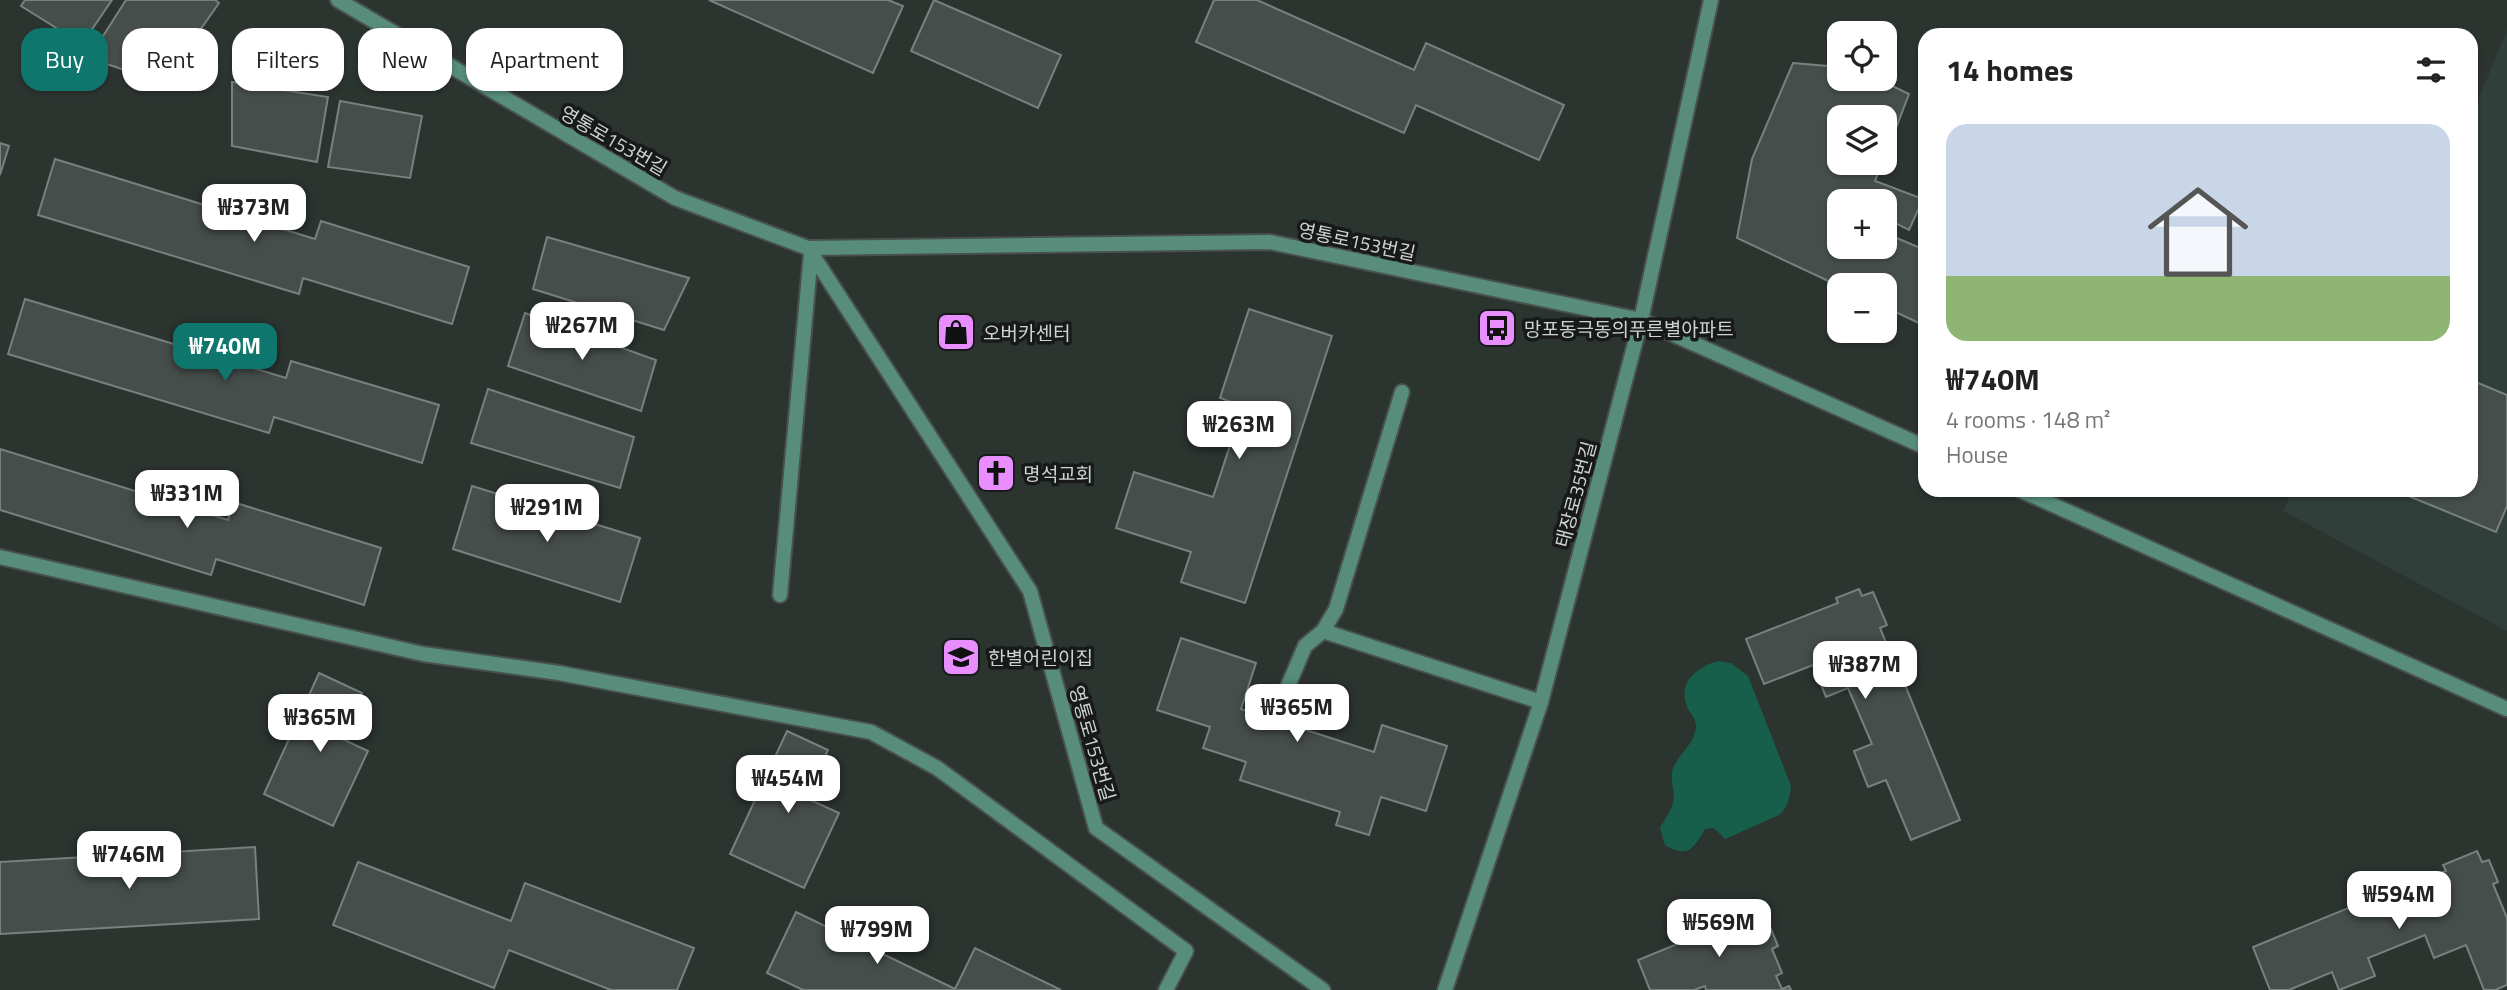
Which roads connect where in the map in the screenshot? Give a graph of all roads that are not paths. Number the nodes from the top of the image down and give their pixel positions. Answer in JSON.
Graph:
{"nodes":[{"id":1,"x":338,"y":0,"type":"edge"},
{"id":2,"x":1711,"y":0,"type":"edge"},
{"id":3,"x":810,"y":250,"type":"junction"},
{"id":4,"x":1641,"y":320,"type":"junction"},
{"id":5,"x":1402,"y":392,"type":"dead end"},
{"id":6,"x":1918,"y":444,"type":"edge"},
{"id":7,"x":2036,"y":497,"type":"edge"},
{"id":8,"x":0,"y":556,"type":"edge"},
{"id":9,"x":780,"y":594,"type":"dead end"},
{"id":10,"x":1323,"y":631,"type":"junction"},
{"id":11,"x":1288,"y":686,"type":"dead end"},
{"id":12,"x":1541,"y":702,"type":"junction"},
{"id":13,"x":2507,"y":709,"type":"edge"},
{"id":14,"x":1166,"y":990,"type":"edge"},
{"id":15,"x":1323,"y":990,"type":"edge"},
{"id":16,"x":1445,"y":990,"type":"edge"}],
"edges":[{"from":1,"to":3,"type":"street","name":"영통로153번길"},
{"from":2,"to":4,"type":"street","name":"태장로35번길"},
{"from":3,"to":4,"type":"street","name":"영통로153번길"},
{"from":3,"to":9,"type":"street"},
{"from":3,"to":15,"type":"street","name":"영통로153번길"},
{"from":4,"to":6,"type":"street","name":"영통로153번길"},
{"from":4,"to":12,"type":"street","name":"태장로35번길"},
{"from":5,"to":10,"type":"street"},
{"from":7,"to":13,"type":"street"},
{"from":8,"to":14,"type":"street"},
{"from":10,"to":11,"type":"street"},
{"from":10,"to":12,"type":"street"},
{"from":12,"to":16,"type":"street","name":"태장로35번길"}]}
